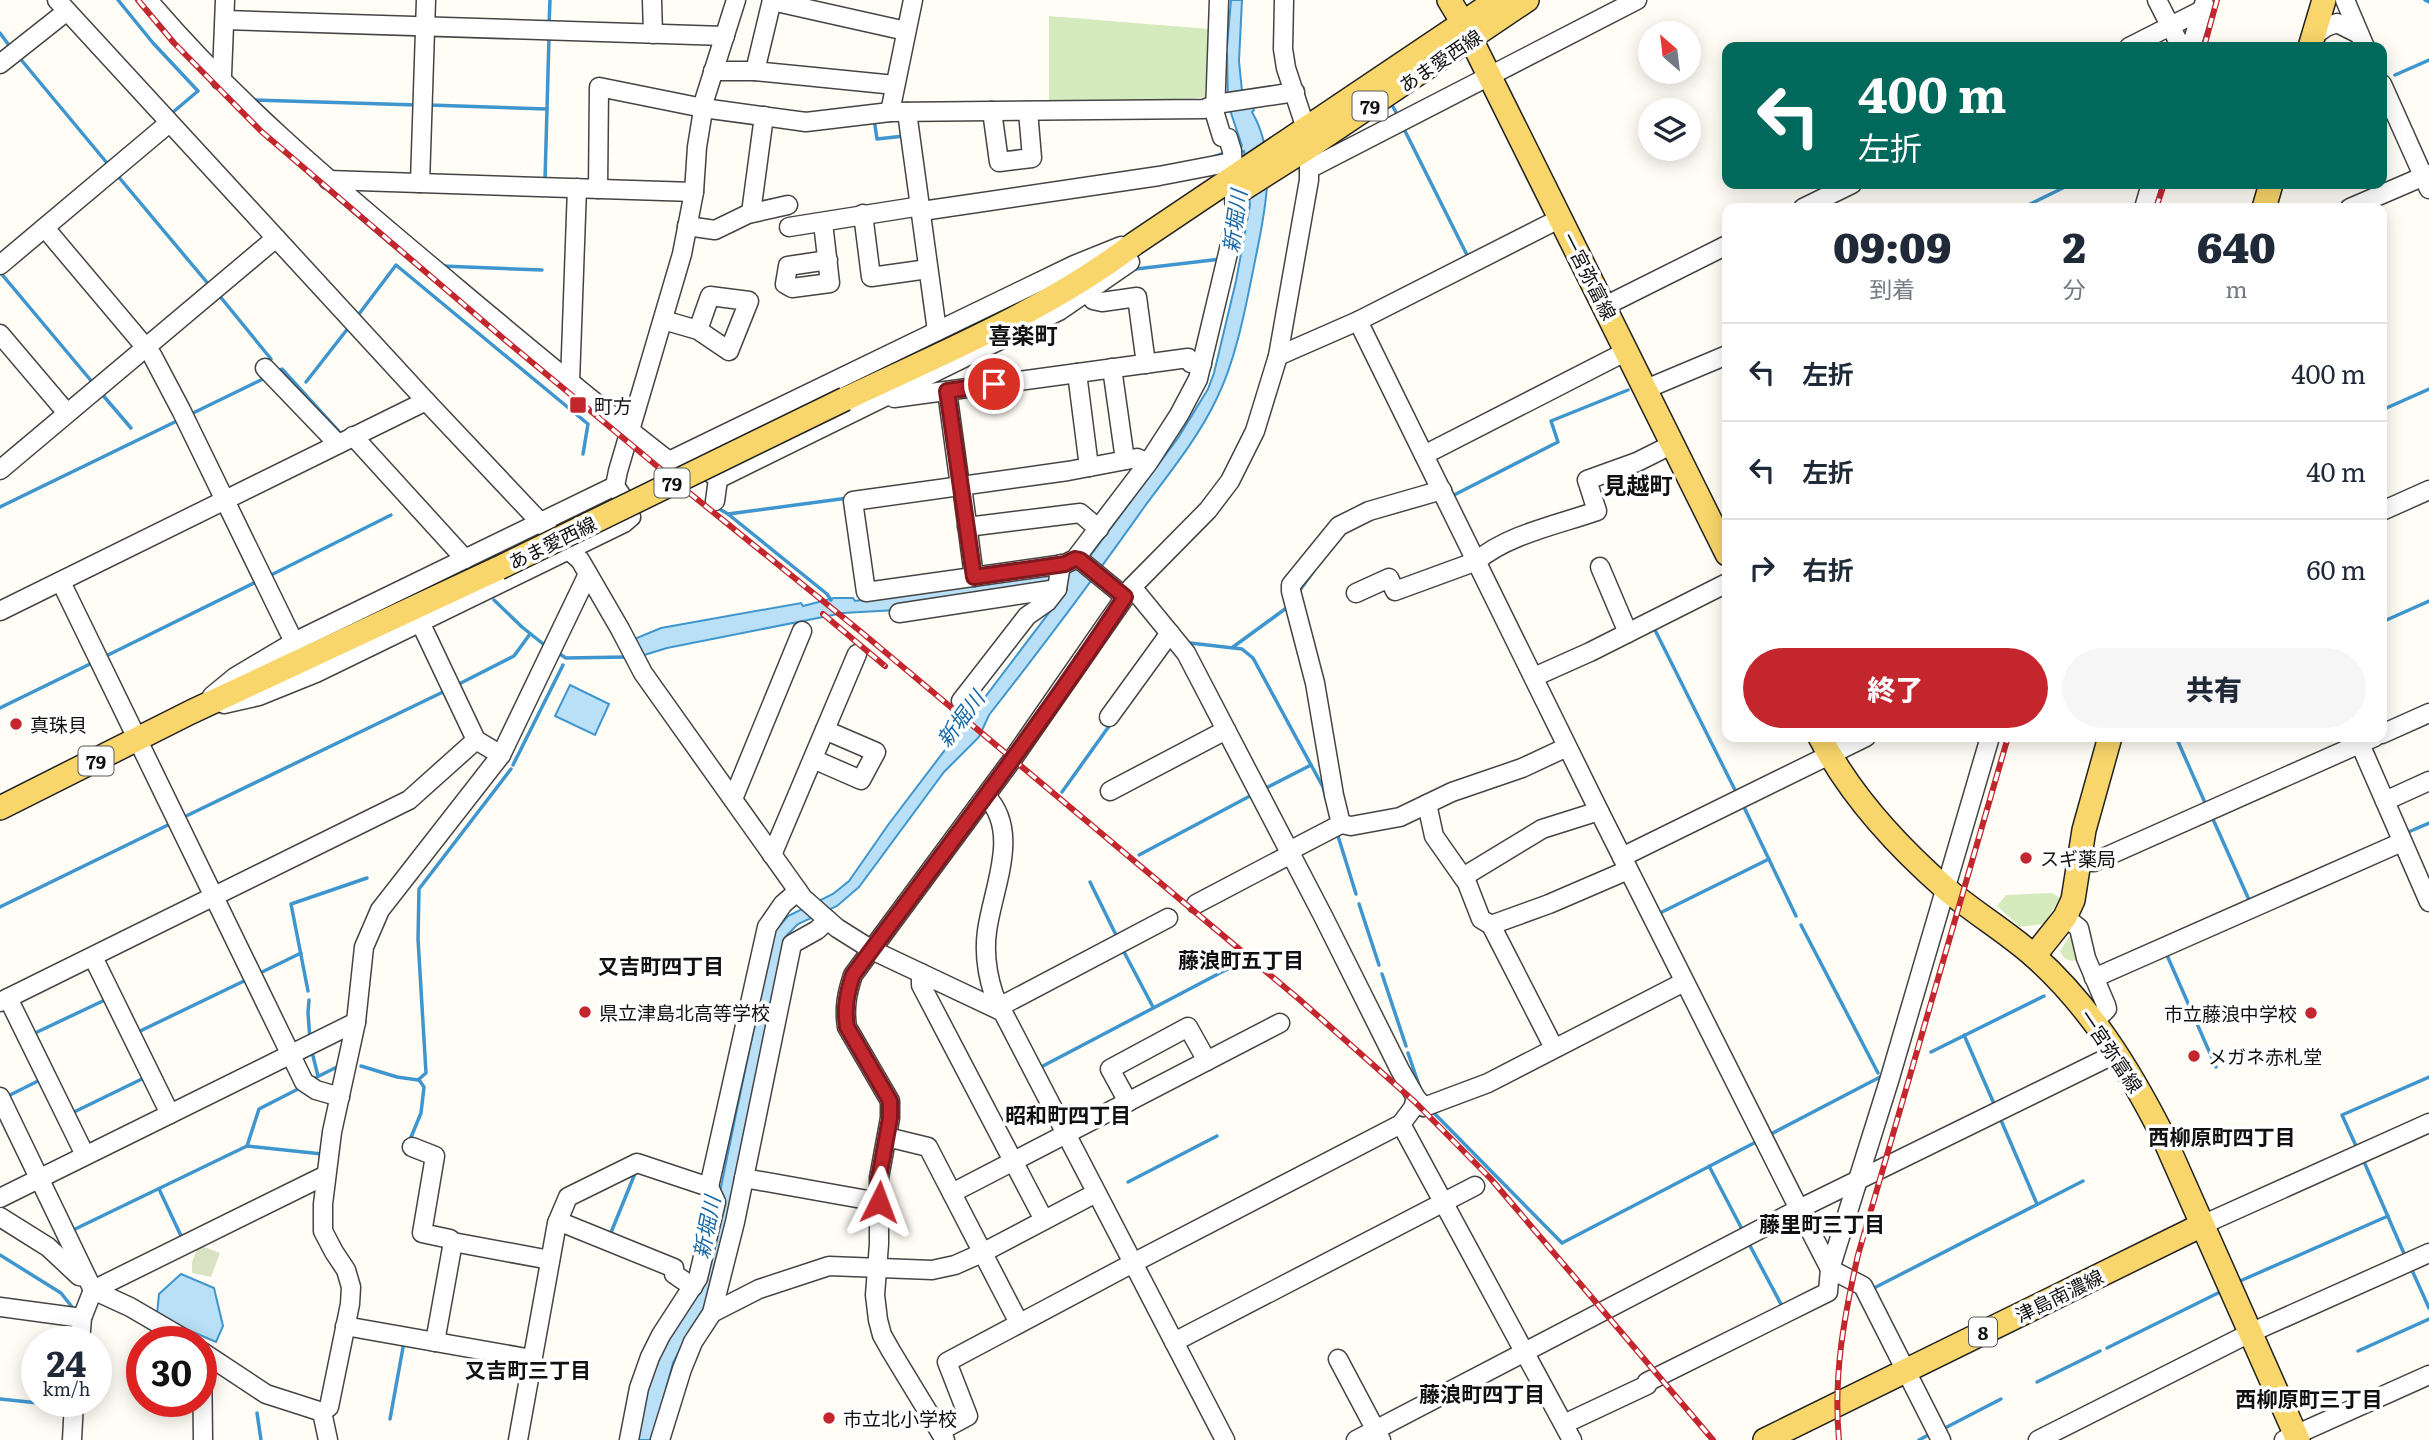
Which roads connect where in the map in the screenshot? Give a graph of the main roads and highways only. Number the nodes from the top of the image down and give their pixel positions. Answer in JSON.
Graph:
{"nodes":[{"id":1,"x":1449,"y":0,"type":"edge"},
{"id":2,"x":1497,"y":0,"type":"edge"},
{"id":3,"x":1527,"y":0,"type":"edge"},
{"id":4,"x":2324,"y":0,"type":"edge"},
{"id":5,"x":1466,"y":31,"type":"junction"},
{"id":6,"x":2311,"y":41,"type":"edge"},
{"id":7,"x":1722,"y":544,"type":"edge"},
{"id":8,"x":2109,"y":742,"type":"edge"},
{"id":9,"x":1825,"y":746,"type":"edge"},
{"id":10,"x":0,"y":808,"type":"edge"},
{"id":11,"x":2034,"y":956,"type":"junction"},
{"id":12,"x":2202,"y":1225,"type":"junction"},
{"id":13,"x":2292,"y":1438,"type":"edge"},
{"id":14,"x":1765,"y":1440,"type":"edge"}],
"edges":[{"from":1,"to":5,"type":"main road","name":"一宮弥富線"},
{"from":2,"to":5,"type":"main road","name":"あま愛西線","number":"79"},
{"from":3,"to":5,"type":"main road","name":"あま愛西線","number":"79"},
{"from":4,"to":6,"type":"main road"},
{"from":5,"to":7,"type":"main road","name":"一宮弥富線"},
{"from":5,"to":10,"type":"main road","name":"あま愛西線","number":"79","bridge":true},
{"from":8,"to":11,"type":"main road"},
{"from":9,"to":11,"type":"main road","name":"一宮弥富線"},
{"from":11,"to":12,"type":"main road","name":"一宮弥富線"},
{"from":12,"to":13,"type":"main road","name":"一宮弥富線"},
{"from":12,"to":14,"type":"main road","name":"津島南濃線","number":"8"}]}
